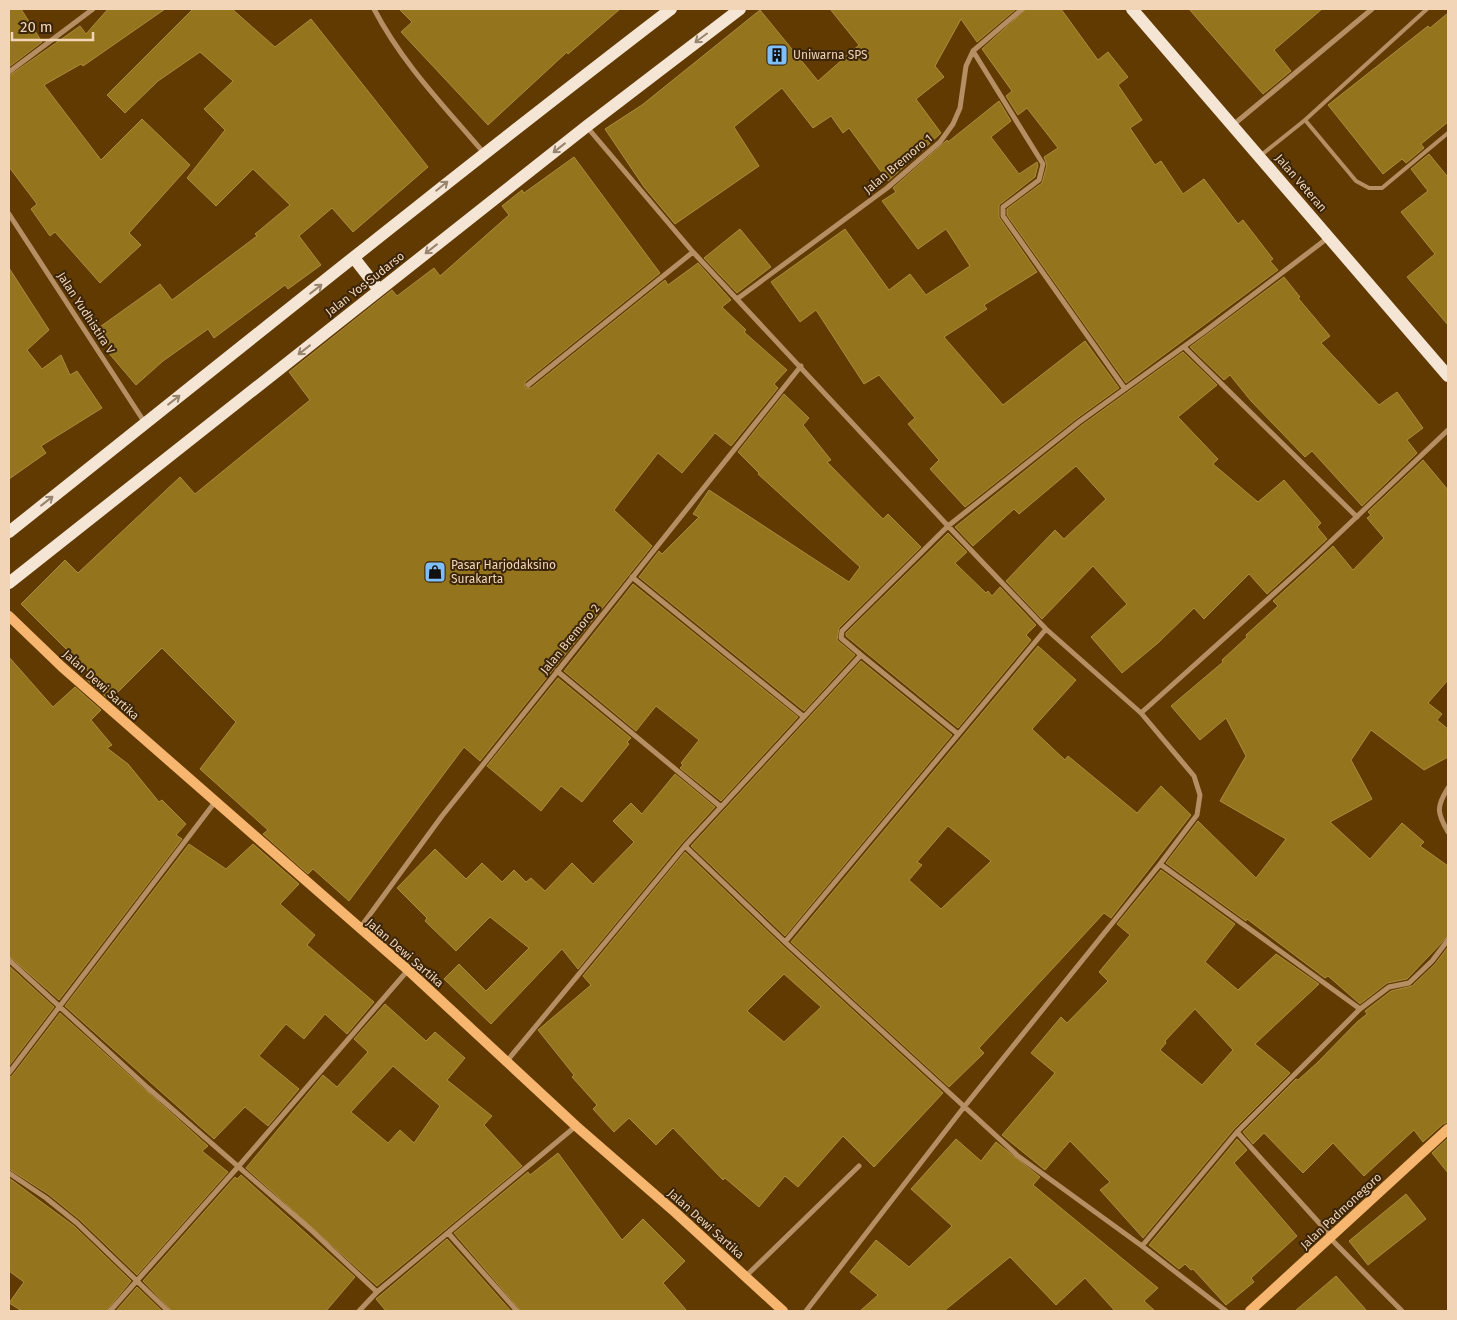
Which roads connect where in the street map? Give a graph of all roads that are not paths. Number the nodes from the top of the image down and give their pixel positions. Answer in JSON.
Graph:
{"nodes":[{"id":1,"x":91,"y":9,"type":"edge"},
{"id":2,"x":374,"y":9,"type":"edge"},
{"id":3,"x":671,"y":9,"type":"edge"},
{"id":4,"x":740,"y":9,"type":"edge"},
{"id":5,"x":1022,"y":9,"type":"edge"},
{"id":6,"x":1132,"y":9,"type":"edge"},
{"id":7,"x":1372,"y":9,"type":"edge"},
{"id":8,"x":1427,"y":9,"type":"edge"},
{"id":9,"x":973,"y":51,"type":"junction"},
{"id":10,"x":9,"y":72,"type":"edge"},
{"id":11,"x":1305,"y":120,"type":"junction"},
{"id":12,"x":1232,"y":125,"type":"junction"},
{"id":13,"x":587,"y":126,"type":"junction"},
{"id":14,"x":1448,"y":132,"type":"edge"},
{"id":15,"x":483,"y":152,"type":"junction"},
{"id":16,"x":1260,"y":157,"type":"junction"},
{"id":17,"x":9,"y":214,"type":"edge"},
{"id":18,"x":1330,"y":237,"type":"junction"},
{"id":19,"x":693,"y":252,"type":"junction"},
{"id":20,"x":354,"y":258,"type":"junction"},
{"id":21,"x":379,"y":290,"type":"junction"},
{"id":22,"x":737,"y":300,"type":"junction"},
{"id":23,"x":1184,"y":347,"type":"junction"},
{"id":24,"x":801,"y":366,"type":"junction"},
{"id":25,"x":1448,"y":376,"type":"edge"},
{"id":26,"x":528,"y":385,"type":"dead end"},
{"id":27,"x":1125,"y":389,"type":"junction"},
{"id":28,"x":146,"y":423,"type":"junction"},
{"id":29,"x":1448,"y":430,"type":"edge"},
{"id":30,"x":1357,"y":517,"type":"junction"},
{"id":31,"x":948,"y":526,"type":"junction"},
{"id":32,"x":9,"y":532,"type":"edge"},
{"id":33,"x":632,"y":577,"type":"junction"},
{"id":34,"x":9,"y":583,"type":"edge"},
{"id":35,"x":9,"y":616,"type":"edge"},
{"id":36,"x":1046,"y":629,"type":"junction"},
{"id":37,"x":861,"y":656,"type":"junction"},
{"id":38,"x":557,"y":671,"type":"junction"},
{"id":39,"x":1142,"y":713,"type":"junction"},
{"id":40,"x":804,"y":717,"type":"junction"},
{"id":41,"x":958,"y":734,"type":"junction"},
{"id":42,"x":1448,"y":788,"type":"edge"},
{"id":43,"x":215,"y":802,"type":"junction"},
{"id":44,"x":721,"y":807,"type":"junction"},
{"id":45,"x":1448,"y":832,"type":"edge"},
{"id":46,"x":685,"y":846,"type":"junction"},
{"id":47,"x":1160,"y":864,"type":"junction"},
{"id":48,"x":360,"y":929,"type":"junction"},
{"id":49,"x":1448,"y":940,"type":"edge"},
{"id":50,"x":785,"y":942,"type":"junction"},
{"id":51,"x":9,"y":960,"type":"edge"},
{"id":52,"x":408,"y":970,"type":"junction"},
{"id":53,"x":58,"y":1006,"type":"junction"},
{"id":54,"x":1360,"y":1009,"type":"junction"},
{"id":55,"x":506,"y":1061,"type":"junction"},
{"id":56,"x":9,"y":1073,"type":"edge"},
{"id":57,"x":964,"y":1108,"type":"junction"},
{"id":58,"x":576,"y":1126,"type":"junction"},
{"id":59,"x":1448,"y":1129,"type":"edge"},
{"id":60,"x":1237,"y":1132,"type":"junction"},
{"id":61,"x":859,"y":1166,"type":"dead end"},
{"id":62,"x":237,"y":1168,"type":"junction"},
{"id":63,"x":9,"y":1173,"type":"edge"},
{"id":64,"x":449,"y":1234,"type":"junction"},
{"id":65,"x":1330,"y":1237,"type":"junction"},
{"id":66,"x":1142,"y":1246,"type":"junction"},
{"id":67,"x":746,"y":1277,"type":"junction"},
{"id":68,"x":136,"y":1282,"type":"junction"},
{"id":69,"x":376,"y":1292,"type":"junction"},
{"id":70,"x":110,"y":1311,"type":"edge"},
{"id":71,"x":168,"y":1311,"type":"edge"},
{"id":72,"x":359,"y":1311,"type":"edge"},
{"id":73,"x":517,"y":1311,"type":"edge"},
{"id":74,"x":783,"y":1311,"type":"edge"},
{"id":75,"x":806,"y":1311,"type":"edge"},
{"id":76,"x":1226,"y":1311,"type":"edge"},
{"id":77,"x":1250,"y":1311,"type":"edge"},
{"id":78,"x":1402,"y":1311,"type":"edge"}],
"edges":[{"from":1,"to":10,"type":"street"},
{"from":2,"to":15,"type":"street"},
{"from":3,"to":15,"type":"main road"},
{"from":4,"to":13,"type":"main road","name":"Jalan Yos Sudarso","one_way":true},
{"from":5,"to":9,"type":"street"},
{"from":6,"to":12,"type":"main road","name":"Jalan Veteran"},
{"from":7,"to":12,"type":"street"},
{"from":8,"to":11,"type":"lane"},
{"from":9,"to":22,"type":"street","name":"Jalan Bremoro 1"},
{"from":9,"to":27,"type":"street"},
{"from":11,"to":14,"type":"lane"},
{"from":11,"to":16,"type":"lane"},
{"from":12,"to":16,"type":"main road","name":"Jalan Veteran"},
{"from":13,"to":19,"type":"street"},
{"from":13,"to":21,"type":"main road","name":"Jalan Yos Sudarso","one_way":true},
{"from":20,"to":15,"type":"main road","one_way":true},
{"from":16,"to":18,"type":"main road","name":"Jalan Veteran"},
{"from":17,"to":28,"type":"street","name":"Jalan Yudhistira V"},
{"from":18,"to":23,"type":"street"},
{"from":18,"to":25,"type":"main road","name":"Jalan Veteran"},
{"from":19,"to":22,"type":"street"},
{"from":19,"to":26,"type":"street"},
{"from":20,"to":21,"type":"main road"},
{"from":28,"to":20,"type":"main road","one_way":true},
{"from":21,"to":34,"type":"main road","name":"Jalan Yos Sudarso","one_way":true},
{"from":22,"to":24,"type":"street"},
{"from":23,"to":27,"type":"street"},
{"from":23,"to":30,"type":"street"},
{"from":24,"to":31,"type":"street"},
{"from":24,"to":33,"type":"street","name":"Jalan Bremoro 2"},
{"from":27,"to":31,"type":"street"},
{"from":32,"to":28,"type":"main road","one_way":true},
{"from":29,"to":30,"type":"street"},
{"from":30,"to":39,"type":"street"},
{"from":31,"to":36,"type":"street"},
{"from":31,"to":37,"type":"street"},
{"from":33,"to":38,"type":"street","name":"Jalan Bremoro 2"},
{"from":33,"to":40,"type":"street"},
{"from":35,"to":43,"type":"main road","name":"Jalan Dewi Sartika"},
{"from":36,"to":39,"type":"street"},
{"from":36,"to":41,"type":"street"},
{"from":37,"to":40,"type":"street"},
{"from":37,"to":41,"type":"street"},
{"from":38,"to":44,"type":"street"},
{"from":38,"to":48,"type":"street","name":"Jalan Bremoro 2"},
{"from":39,"to":47,"type":"street"},
{"from":40,"to":44,"type":"street"},
{"from":41,"to":50,"type":"street"},
{"from":42,"to":45,"type":"street"},
{"from":43,"to":48,"type":"main road","name":"Jalan Dewi Sartika"},
{"from":43,"to":53,"type":"street"},
{"from":44,"to":46,"type":"street"},
{"from":46,"to":50,"type":"street"},
{"from":46,"to":55,"type":"street"},
{"from":47,"to":54,"type":"street"},
{"from":47,"to":57,"type":"street"},
{"from":48,"to":52,"type":"main road","name":"Jalan Dewi Sartika"},
{"from":49,"to":54,"type":"street"},
{"from":50,"to":57,"type":"street"},
{"from":51,"to":53,"type":"street"},
{"from":52,"to":55,"type":"main road","name":"Jalan Dewi Sartika"},
{"from":52,"to":62,"type":"street"},
{"from":53,"to":56,"type":"street"},
{"from":53,"to":62,"type":"street"},
{"from":54,"to":60,"type":"street"},
{"from":55,"to":58,"type":"main road","name":"Jalan Dewi Sartika"},
{"from":57,"to":66,"type":"street"},
{"from":57,"to":75,"type":"street"},
{"from":58,"to":64,"type":"street"},
{"from":58,"to":67,"type":"main road","name":"Jalan Dewi Sartika"},
{"from":59,"to":65,"type":"main road","name":"Jalan Padmonegoro"},
{"from":60,"to":65,"type":"street"},
{"from":60,"to":66,"type":"street"},
{"from":61,"to":67,"type":"street"},
{"from":62,"to":68,"type":"street"},
{"from":62,"to":69,"type":"street"},
{"from":63,"to":68,"type":"street"},
{"from":64,"to":69,"type":"street"},
{"from":64,"to":73,"type":"street"},
{"from":65,"to":77,"type":"main road","name":"Jalan Padmonegoro"},
{"from":65,"to":78,"type":"street"},
{"from":66,"to":76,"type":"street"},
{"from":67,"to":74,"type":"main road","name":"Jalan Dewi Sartika"},
{"from":68,"to":70,"type":"street"},
{"from":68,"to":71,"type":"street"},
{"from":69,"to":72,"type":"street"}]}
